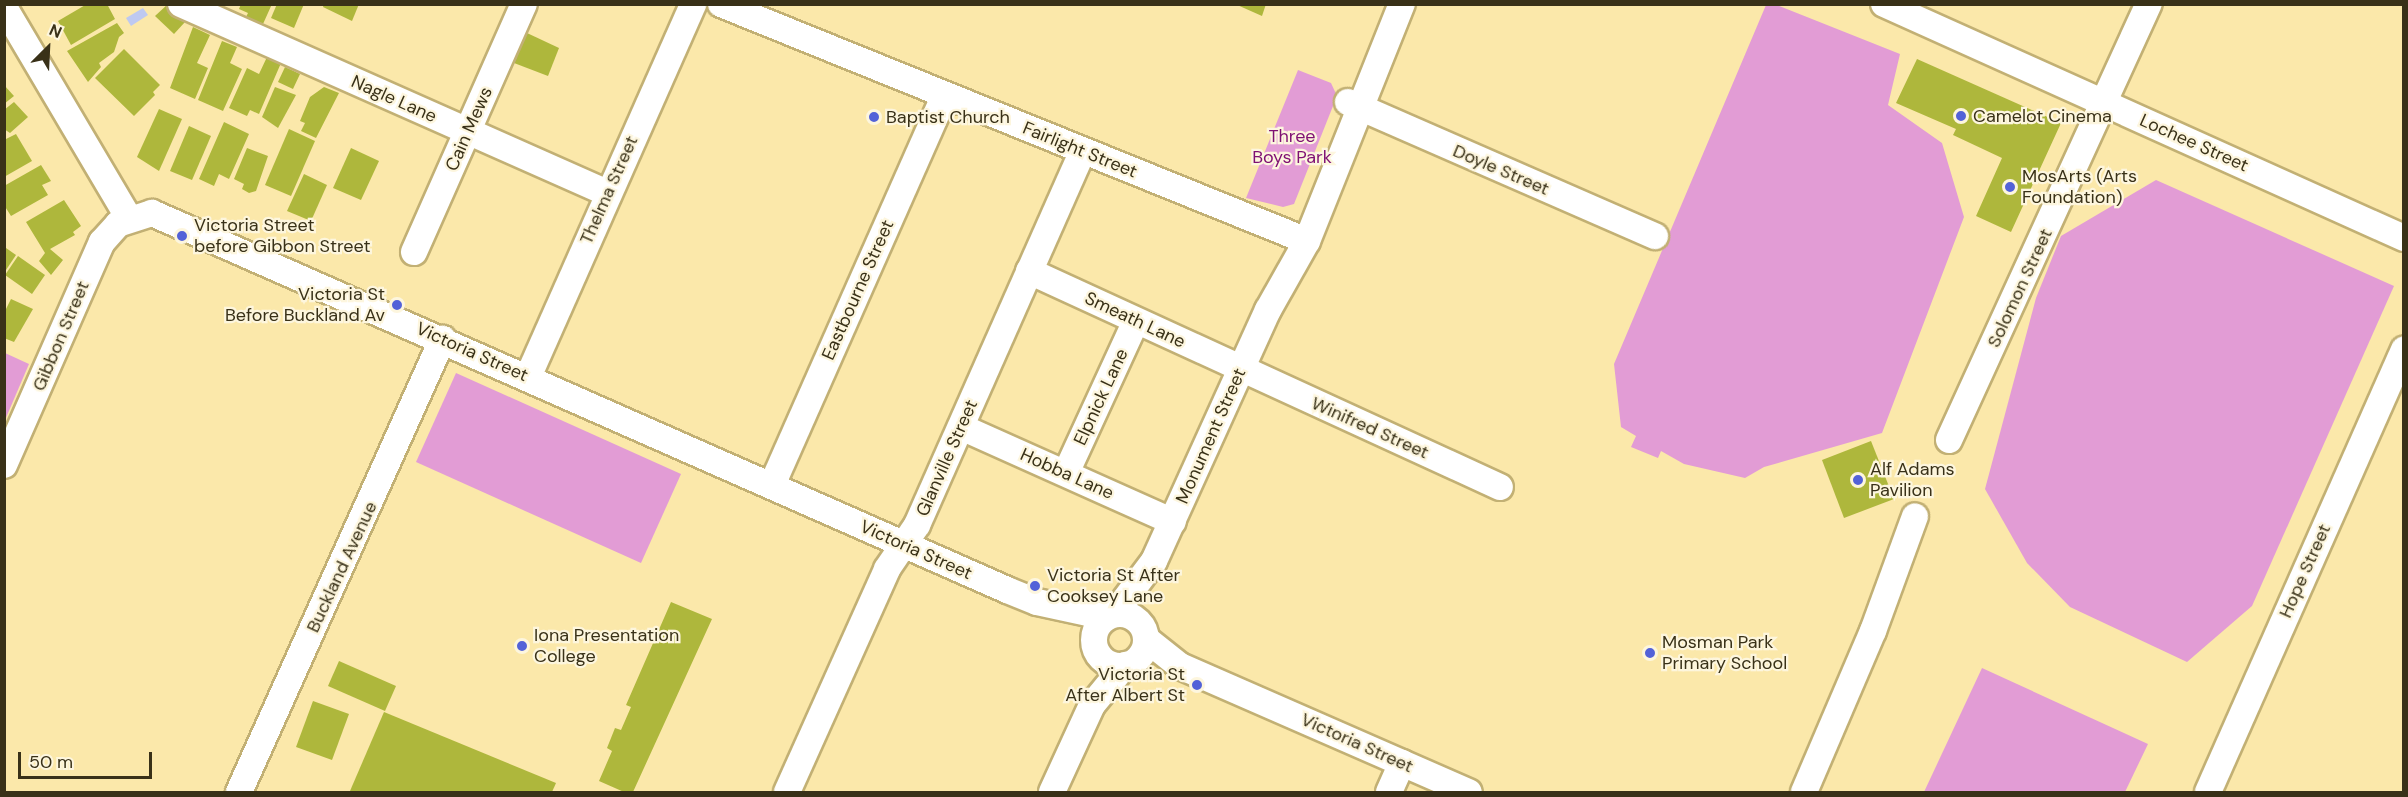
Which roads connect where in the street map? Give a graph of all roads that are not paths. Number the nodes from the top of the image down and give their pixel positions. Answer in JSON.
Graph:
{"nodes":[{"id":1,"x":181,"y":4,"type":"edge"},
{"id":2,"x":524,"y":4,"type":"edge"},
{"id":3,"x":693,"y":4,"type":"edge"},
{"id":4,"x":721,"y":4,"type":"edge"},
{"id":5,"x":1387,"y":4,"type":"edge"},
{"id":6,"x":1402,"y":4,"type":"edge"},
{"id":7,"x":1884,"y":4,"type":"edge"},
{"id":8,"x":2149,"y":4,"type":"edge"},
{"id":9,"x":4,"y":7,"type":"edge"},
{"id":10,"x":775,"y":14,"type":"edge"},
{"id":11,"x":944,"y":96,"type":"junction"},
{"id":12,"x":2106,"y":103,"type":"junction"},
{"id":13,"x":1354,"y":105,"type":"junction"},
{"id":14,"x":468,"y":132,"type":"junction"},
{"id":15,"x":1083,"y":151,"type":"junction"},
{"id":16,"x":607,"y":193,"type":"junction"},
{"id":17,"x":129,"y":218,"type":"junction"},
{"id":18,"x":1655,"y":236,"type":"dead end"},
{"id":19,"x":1298,"y":238,"type":"junction"},
{"id":20,"x":2403,"y":238,"type":"edge"},
{"id":21,"x":414,"y":252,"type":"dead end"},
{"id":22,"x":1029,"y":271,"type":"junction"},
{"id":23,"x":1136,"y":321,"type":"junction"},
{"id":24,"x":443,"y":339,"type":"junction"},
{"id":25,"x":2403,"y":350,"type":"edge"},
{"id":26,"x":1240,"y":369,"type":"junction"},
{"id":27,"x":528,"y":376,"type":"junction"},
{"id":28,"x":962,"y":426,"type":"junction"},
{"id":29,"x":1949,"y":440,"type":"dead end"},
{"id":30,"x":4,"y":465,"type":"edge"},
{"id":31,"x":1066,"y":473,"type":"junction"},
{"id":32,"x":772,"y":485,"type":"junction"},
{"id":33,"x":1500,"y":487,"type":"dead end"},
{"id":34,"x":1915,"y":516,"type":"dead end"},
{"id":35,"x":1173,"y":522,"type":"junction"},
{"id":36,"x":904,"y":545,"type":"junction"},
{"id":37,"x":1154,"y":561,"type":"junction"},
{"id":38,"x":1037,"y":602,"type":"junction"},
{"id":39,"x":1110,"y":616,"type":"junction"},
{"id":40,"x":1096,"y":648,"type":"junction"},
{"id":41,"x":1138,"y":648,"type":"junction"},
{"id":42,"x":1092,"y":705,"type":"junction"},
{"id":43,"x":1402,"y":763,"type":"junction"},
{"id":44,"x":239,"y":792,"type":"edge"},
{"id":45,"x":787,"y":792,"type":"edge"},
{"id":46,"x":1052,"y":792,"type":"edge"},
{"id":47,"x":1389,"y":792,"type":"edge"},
{"id":48,"x":1469,"y":792,"type":"edge"},
{"id":49,"x":1804,"y":792,"type":"edge"},
{"id":50,"x":2208,"y":792,"type":"edge"}],
"edges":[{"from":1,"to":14,"type":"street","name":"Nagle Lane"},
{"from":2,"to":14,"type":"street","name":"Cain Mews"},
{"from":3,"to":16,"type":"street","name":"Thelma Street"},
{"from":4,"to":10,"type":"street","name":"Fairlight Street"},
{"from":5,"to":13,"type":"street","name":"Monument Street"},
{"from":6,"to":13,"type":"street","name":"Monument Street"},
{"from":7,"to":12,"type":"street","name":"Lochee Street"},
{"from":8,"to":12,"type":"street","name":"Solomon Street"},
{"from":9,"to":17,"type":"street"},
{"from":10,"to":11,"type":"street","name":"Fairlight Street"},
{"from":11,"to":15,"type":"street","name":"Fairlight Street"},
{"from":11,"to":32,"type":"street","name":"Eastbourne Street"},
{"from":12,"to":20,"type":"street","name":"Lochee Street"},
{"from":12,"to":29,"type":"street","name":"Solomon Street"},
{"from":13,"to":18,"type":"street","name":"Doyle Street"},
{"from":13,"to":19,"type":"street","name":"Monument Street"},
{"from":14,"to":16,"type":"street","name":"Nagle Lane"},
{"from":14,"to":21,"type":"street","name":"Cain Mews"},
{"from":15,"to":19,"type":"street","name":"Fairlight Street"},
{"from":15,"to":22,"type":"street","name":"Glanville Street"},
{"from":16,"to":27,"type":"street","name":"Thelma Street"},
{"from":17,"to":24,"type":"street","name":"Victoria Street"},
{"from":17,"to":30,"type":"street","name":"Gibbon Street"},
{"from":19,"to":26,"type":"street","name":"Monument Street"},
{"from":22,"to":23,"type":"street","name":"Smeath Lane"},
{"from":22,"to":28,"type":"street","name":"Glanville Street"},
{"from":23,"to":26,"type":"street","name":"Smeath Lane"},
{"from":23,"to":31,"type":"street","name":"Elpnick Lane"},
{"from":24,"to":27,"type":"street","name":"Victoria Street"},
{"from":24,"to":44,"type":"street","name":"Buckland Avenue"},
{"from":25,"to":50,"type":"street","name":"Hope Street"},
{"from":26,"to":33,"type":"street","name":"Winifred Street"},
{"from":26,"to":35,"type":"street","name":"Monument Street"},
{"from":27,"to":32,"type":"street","name":"Victoria Street"},
{"from":28,"to":31,"type":"street","name":"Hobba Lane"},
{"from":28,"to":36,"type":"street","name":"Glanville Street"},
{"from":31,"to":35,"type":"street","name":"Hobba Lane"},
{"from":32,"to":36,"type":"street","name":"Victoria Street"},
{"from":34,"to":49,"type":"street"},
{"from":35,"to":37,"type":"street","name":"Monument Street"},
{"from":36,"to":38,"type":"street","name":"Victoria Street"},
{"from":36,"to":45,"type":"street","name":"Glanville Street"},
{"from":37,"to":39,"type":"street","name":"Monument Street"},
{"from":37,"to":41,"type":"street","name":"Monument Street"},
{"from":38,"to":39,"type":"street","name":"Victoria Street"},
{"from":38,"to":40,"type":"street","name":"Victoria Street"},
{"from":39,"to":40,"type":"street"},
{"from":39,"to":41,"type":"street"},
{"from":40,"to":41,"type":"street"},
{"from":40,"to":42,"type":"street"},
{"from":41,"to":42,"type":"street"},
{"from":41,"to":43,"type":"street","name":"Victoria Street"},
{"from":42,"to":46,"type":"street"},
{"from":43,"to":47,"type":"street"},
{"from":43,"to":48,"type":"street","name":"Victoria Street"}]}
